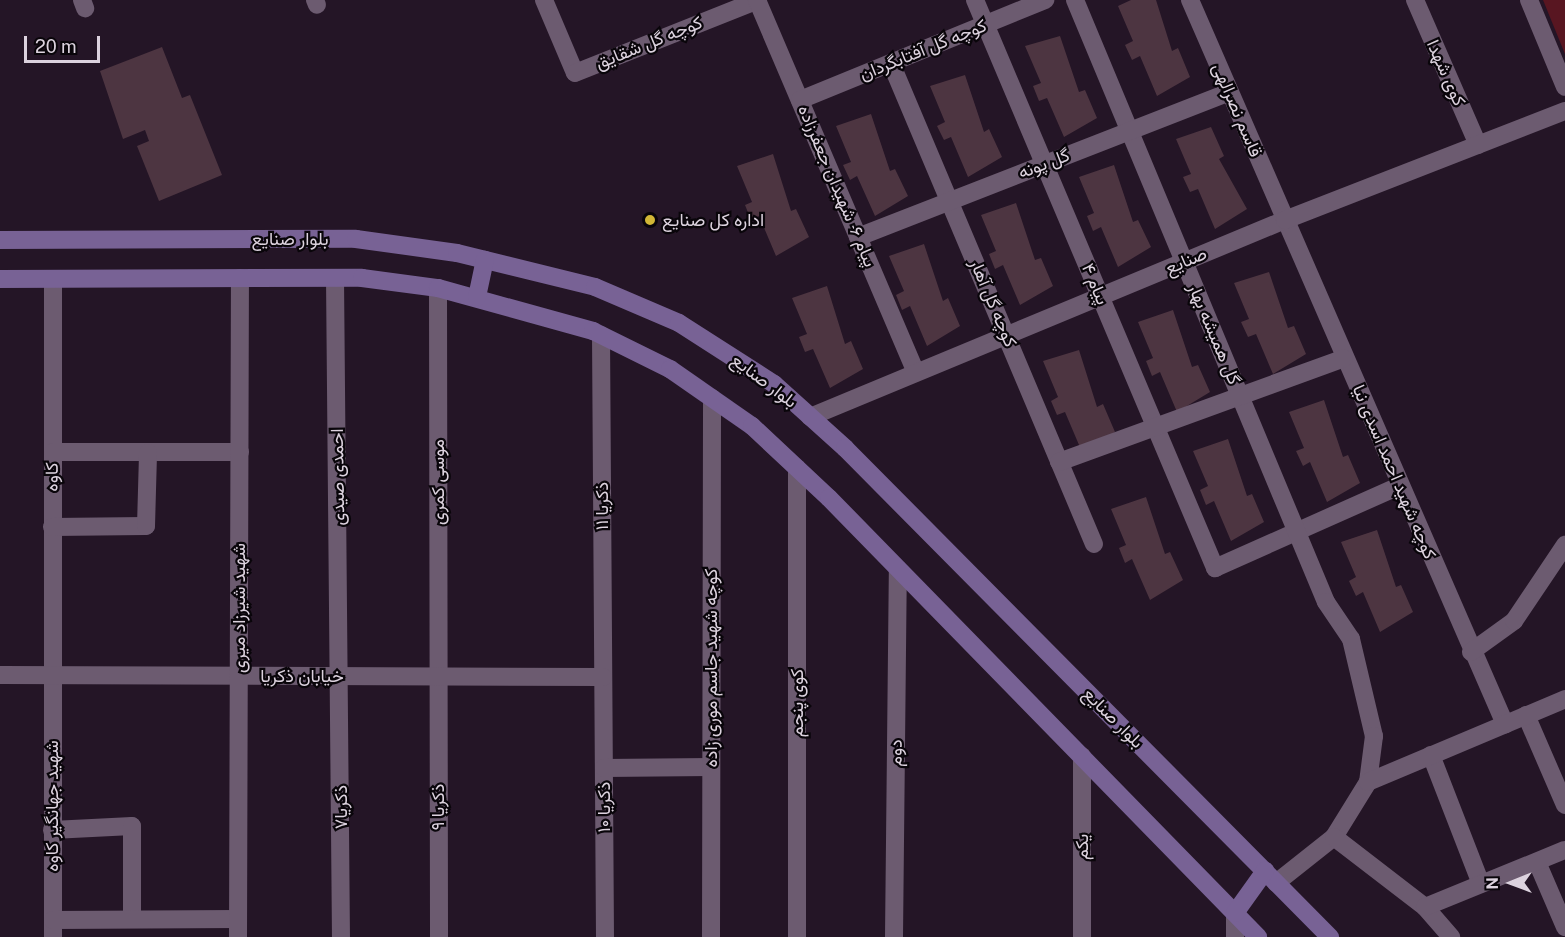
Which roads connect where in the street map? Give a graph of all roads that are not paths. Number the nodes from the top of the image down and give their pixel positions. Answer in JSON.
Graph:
{"nodes":[{"id":1,"x":544,"y":0,"type":"edge"},
{"id":2,"x":758,"y":0,"type":"edge"},
{"id":3,"x":975,"y":0,"type":"edge"},
{"id":4,"x":1045,"y":0,"type":"edge"},
{"id":5,"x":1075,"y":0,"type":"edge"},
{"id":6,"x":1190,"y":0,"type":"edge"},
{"id":7,"x":1415,"y":0,"type":"edge"},
{"id":8,"x":1528,"y":0,"type":"edge"},
{"id":9,"x":985,"y":24,"type":"junction"},
{"id":10,"x":891,"y":63,"type":"junction"},
{"id":11,"x":1565,"y":87,"type":"edge"},
{"id":12,"x":1229,"y":92,"type":"junction"},
{"id":13,"x":800,"y":100,"type":"junction"},
{"id":14,"x":1565,"y":111,"type":"edge"},
{"id":15,"x":1129,"y":131,"type":"junction"},
{"id":16,"x":1478,"y":145,"type":"junction"},
{"id":17,"x":1044,"y":164,"type":"junction"},
{"id":18,"x":950,"y":201,"type":"junction"},
{"id":19,"x":1285,"y":220,"type":"junction"},
{"id":20,"x":858,"y":237,"type":"junction"},
{"id":21,"x":0,"y":240,"type":"edge"},
{"id":22,"x":485,"y":260,"type":"junction"},
{"id":23,"x":1184,"y":262,"type":"junction"},
{"id":24,"x":240,"y":278,"type":"junction"},
{"id":25,"x":335,"y":278,"type":"junction"},
{"id":26,"x":0,"y":279,"type":"edge"},
{"id":27,"x":52,"y":279,"type":"junction"},
{"id":28,"x":438,"y":288,"type":"junction"},
{"id":29,"x":477,"y":297,"type":"junction"},
{"id":30,"x":1100,"y":297,"type":"junction"},
{"id":31,"x":601,"y":335,"type":"junction"},
{"id":32,"x":1006,"y":335,"type":"junction"},
{"id":33,"x":1344,"y":357,"type":"junction"},
{"id":34,"x":916,"y":373,"type":"junction"},
{"id":35,"x":1240,"y":396,"type":"junction"},
{"id":36,"x":712,"y":398,"type":"junction"},
{"id":37,"x":810,"y":417,"type":"junction"},
{"id":38,"x":1155,"y":427,"type":"junction"},
{"id":39,"x":53,"y":452,"type":"junction"},
{"id":40,"x":240,"y":452,"type":"junction"},
{"id":41,"x":148,"y":453,"type":"junction"},
{"id":42,"x":1059,"y":462,"type":"junction"},
{"id":43,"x":797,"y":468,"type":"junction"},
{"id":44,"x":1399,"y":486,"type":"junction"},
{"id":45,"x":52,"y":527,"type":"junction"},
{"id":46,"x":1296,"y":531,"type":"junction"},
{"id":47,"x":1094,"y":544,"type":"dead end"},
{"id":48,"x":1565,"y":545,"type":"edge"},
{"id":49,"x":898,"y":569,"type":"junction"},
{"id":50,"x":1471,"y":652,"type":"junction"},
{"id":51,"x":0,"y":675,"type":"edge"},
{"id":52,"x":51,"y":675,"type":"junction"},
{"id":53,"x":239,"y":676,"type":"junction"},
{"id":54,"x":340,"y":676,"type":"junction"},
{"id":55,"x":437,"y":676,"type":"junction"},
{"id":56,"x":603,"y":677,"type":"junction"},
{"id":57,"x":1565,"y":699,"type":"edge"},
{"id":58,"x":1526,"y":715,"type":"junction"},
{"id":59,"x":1505,"y":724,"type":"junction"},
{"id":60,"x":1431,"y":755,"type":"junction"},
{"id":61,"x":1082,"y":756,"type":"junction"},
{"id":62,"x":711,"y":767,"type":"junction"},
{"id":63,"x":604,"y":768,"type":"junction"},
{"id":64,"x":1368,"y":782,"type":"junction"},
{"id":65,"x":1565,"y":805,"type":"edge"},
{"id":66,"x":52,"y":830,"type":"junction"},
{"id":67,"x":1334,"y":837,"type":"junction"},
{"id":68,"x":1565,"y":850,"type":"edge"},
{"id":69,"x":1537,"y":861,"type":"junction"},
{"id":70,"x":1270,"y":877,"type":"junction"},
{"id":71,"x":1481,"y":885,"type":"junction"},
{"id":72,"x":1425,"y":907,"type":"junction"},
{"id":73,"x":1235,"y":913,"type":"junction"},
{"id":74,"x":132,"y":919,"type":"junction"},
{"id":75,"x":238,"y":919,"type":"junction"},
{"id":76,"x":1565,"y":927,"type":"edge"},
{"id":77,"x":53,"y":928,"type":"edge"},
{"id":78,"x":238,"y":937,"type":"edge"},
{"id":79,"x":341,"y":937,"type":"edge"},
{"id":80,"x":439,"y":937,"type":"edge"},
{"id":81,"x":605,"y":937,"type":"edge"},
{"id":82,"x":711,"y":937,"type":"edge"},
{"id":83,"x":797,"y":937,"type":"edge"},
{"id":84,"x":894,"y":937,"type":"edge"},
{"id":85,"x":1082,"y":937,"type":"edge"},
{"id":86,"x":1235,"y":937,"type":"edge"},
{"id":87,"x":1258,"y":937,"type":"edge"},
{"id":88,"x":1330,"y":937,"type":"edge"},
{"id":89,"x":1451,"y":937,"type":"edge"}],
"edges":[{"from":1,"to":2,"type":"street","name":"کوچه گل شقایق"},
{"from":2,"to":13,"type":"street","name":"پیام ۶- شهیدان جعفرزاده"},
{"from":3,"to":9,"type":"street","name":"پیام ۴"},
{"from":4,"to":9,"type":"street","name":"کوچه گل آفتابگردان"},
{"from":5,"to":15,"type":"street","name":"گل همیشه بهار"},
{"from":6,"to":12,"type":"street","name":"قاسم نصرالهی"},
{"from":7,"to":16,"type":"street","name":"کوی شهدا"},
{"from":8,"to":11,"type":"street"},
{"from":9,"to":10,"type":"street","name":"کوچه گل آفتابگردان"},
{"from":9,"to":17,"type":"street","name":"پیام ۴"},
{"from":10,"to":13,"type":"street","name":"کوچه گل آفتابگردان"},
{"from":10,"to":18,"type":"street","name":"کوچه گل آهار"},
{"from":12,"to":15,"type":"street","name":"گل پونه"},
{"from":12,"to":19,"type":"street","name":"قاسم نصرالهی"},
{"from":13,"to":20,"type":"street","name":"پیام ۶- شهیدان جعفرزاده"},
{"from":14,"to":16,"type":"street","name":"صنایع"},
{"from":15,"to":17,"type":"street","name":"گل پونه"},
{"from":15,"to":23,"type":"street","name":"گل همیشه بهار"},
{"from":16,"to":19,"type":"street","name":"صنایع"},
{"from":17,"to":18,"type":"street","name":"گل پونه"},
{"from":17,"to":30,"type":"street","name":"پیام ۴"},
{"from":18,"to":20,"type":"street","name":"گل پونه"},
{"from":18,"to":32,"type":"street","name":"کوچه گل آهار"},
{"from":19,"to":23,"type":"street","name":"صنایع"},
{"from":19,"to":33,"type":"street","name":"کوچه شهید احمد اسدی نیا"},
{"from":20,"to":34,"type":"street","name":"پیام ۶- شهیدان جعفرزاده"},
{"from":21,"to":22,"type":"street","name":"بلوار صنایع"},
{"from":22,"to":29,"type":"street"},
{"from":22,"to":37,"type":"street","name":"بلوار صنایع"},
{"from":23,"to":30,"type":"street","name":"صنایع"},
{"from":23,"to":35,"type":"street","name":"گل همیشه بهار"},
{"from":24,"to":25,"type":"street"},
{"from":24,"to":27,"type":"street"},
{"from":24,"to":40,"type":"street","name":"شهید شیرزاد میری"},
{"from":25,"to":28,"type":"street"},
{"from":25,"to":54,"type":"street","name":"احمدی صیدی"},
{"from":26,"to":27,"type":"street"},
{"from":27,"to":39,"type":"street","name":"کاوه"},
{"from":28,"to":29,"type":"street"},
{"from":28,"to":55,"type":"street","name":"موسی کمری"},
{"from":29,"to":31,"type":"street"},
{"from":30,"to":32,"type":"street","name":"صنایع"},
{"from":30,"to":38,"type":"street","name":"پیام ۴"},
{"from":31,"to":36,"type":"street"},
{"from":31,"to":56,"type":"street","name":"ذکریا ۱۱"},
{"from":32,"to":34,"type":"street","name":"صنایع"},
{"from":32,"to":42,"type":"street","name":"کوچه گل آهار"},
{"from":33,"to":35,"type":"street"},
{"from":33,"to":44,"type":"street","name":"کوچه شهید احمد اسدی نیا"},
{"from":34,"to":37,"type":"street","name":"صنایع"},
{"from":35,"to":38,"type":"street"},
{"from":35,"to":46,"type":"street","name":"گل همیشه بهار"},
{"from":36,"to":43,"type":"street"},
{"from":36,"to":62,"type":"street","name":"کوچه شهید جاسم موری زاده"},
{"from":37,"to":70,"type":"street","name":"بلوار صنایع"},
{"from":38,"to":42,"type":"street"},
{"from":38,"to":46,"type":"street","name":"پیام ۴"},
{"from":39,"to":41,"type":"street"},
{"from":39,"to":45,"type":"street","name":"کاوه"},
{"from":40,"to":41,"type":"street"},
{"from":40,"to":53,"type":"street","name":"شهید شیرزاد میری"},
{"from":41,"to":45,"type":"street"},
{"from":42,"to":47,"type":"street","name":"کوچه گل آهار"},
{"from":43,"to":49,"type":"street"},
{"from":43,"to":83,"type":"street","name":"کوی پنجم"},
{"from":44,"to":46,"type":"street"},
{"from":44,"to":50,"type":"street","name":"کوچه شهید احمد اسدی نیا"},
{"from":45,"to":52,"type":"street","name":"کاوه"},
{"from":46,"to":64,"type":"street","name":"گل همیشه بهار"},
{"from":48,"to":50,"type":"street"},
{"from":49,"to":61,"type":"street"},
{"from":49,"to":84,"type":"street","name":"دوم"},
{"from":50,"to":59,"type":"street","name":"کوچه شهید احمد اسدی نیا"},
{"from":51,"to":52,"type":"street","name":"خیابان ذکریا"},
{"from":52,"to":53,"type":"street","name":"خیابان ذکریا"},
{"from":52,"to":66,"type":"street","name":"شهید جهانگیر کاوه"},
{"from":53,"to":54,"type":"street","name":"خیابان ذکریا"},
{"from":53,"to":75,"type":"street","name":"شهید شیرزاد میری"},
{"from":54,"to":55,"type":"street","name":"خیابان ذکریا"},
{"from":54,"to":79,"type":"street","name":"ذکریا۷"},
{"from":55,"to":56,"type":"street","name":"خیابان ذکریا"},
{"from":55,"to":80,"type":"street","name":"ذکریا ۹"},
{"from":56,"to":63,"type":"street","name":"ذکریا ۱۰"},
{"from":57,"to":58,"type":"street"},
{"from":58,"to":59,"type":"street"},
{"from":58,"to":65,"type":"street"},
{"from":59,"to":60,"type":"street"},
{"from":60,"to":64,"type":"street"},
{"from":60,"to":71,"type":"street"},
{"from":61,"to":73,"type":"street"},
{"from":61,"to":85,"type":"street","name":"یکم"},
{"from":62,"to":63,"type":"street"},
{"from":62,"to":82,"type":"street","name":"کوچه شهید جاسم موری زاده"},
{"from":63,"to":81,"type":"street","name":"ذکریا ۱۰"},
{"from":64,"to":67,"type":"street"},
{"from":66,"to":74,"type":"street"},
{"from":66,"to":77,"type":"street","name":"شهید جهانگیر کاوه"},
{"from":67,"to":70,"type":"street"},
{"from":67,"to":72,"type":"street"},
{"from":68,"to":69,"type":"street"},
{"from":69,"to":71,"type":"street"},
{"from":69,"to":76,"type":"street"},
{"from":70,"to":73,"type":"street"},
{"from":70,"to":88,"type":"street","name":"بلوار صنایع"},
{"from":71,"to":72,"type":"street"},
{"from":72,"to":89,"type":"street"},
{"from":73,"to":86,"type":"street"},
{"from":73,"to":87,"type":"street"},
{"from":74,"to":75,"type":"street"},
{"from":74,"to":77,"type":"street"},
{"from":75,"to":78,"type":"street","name":"شهید شیرزاد میری"}]}
